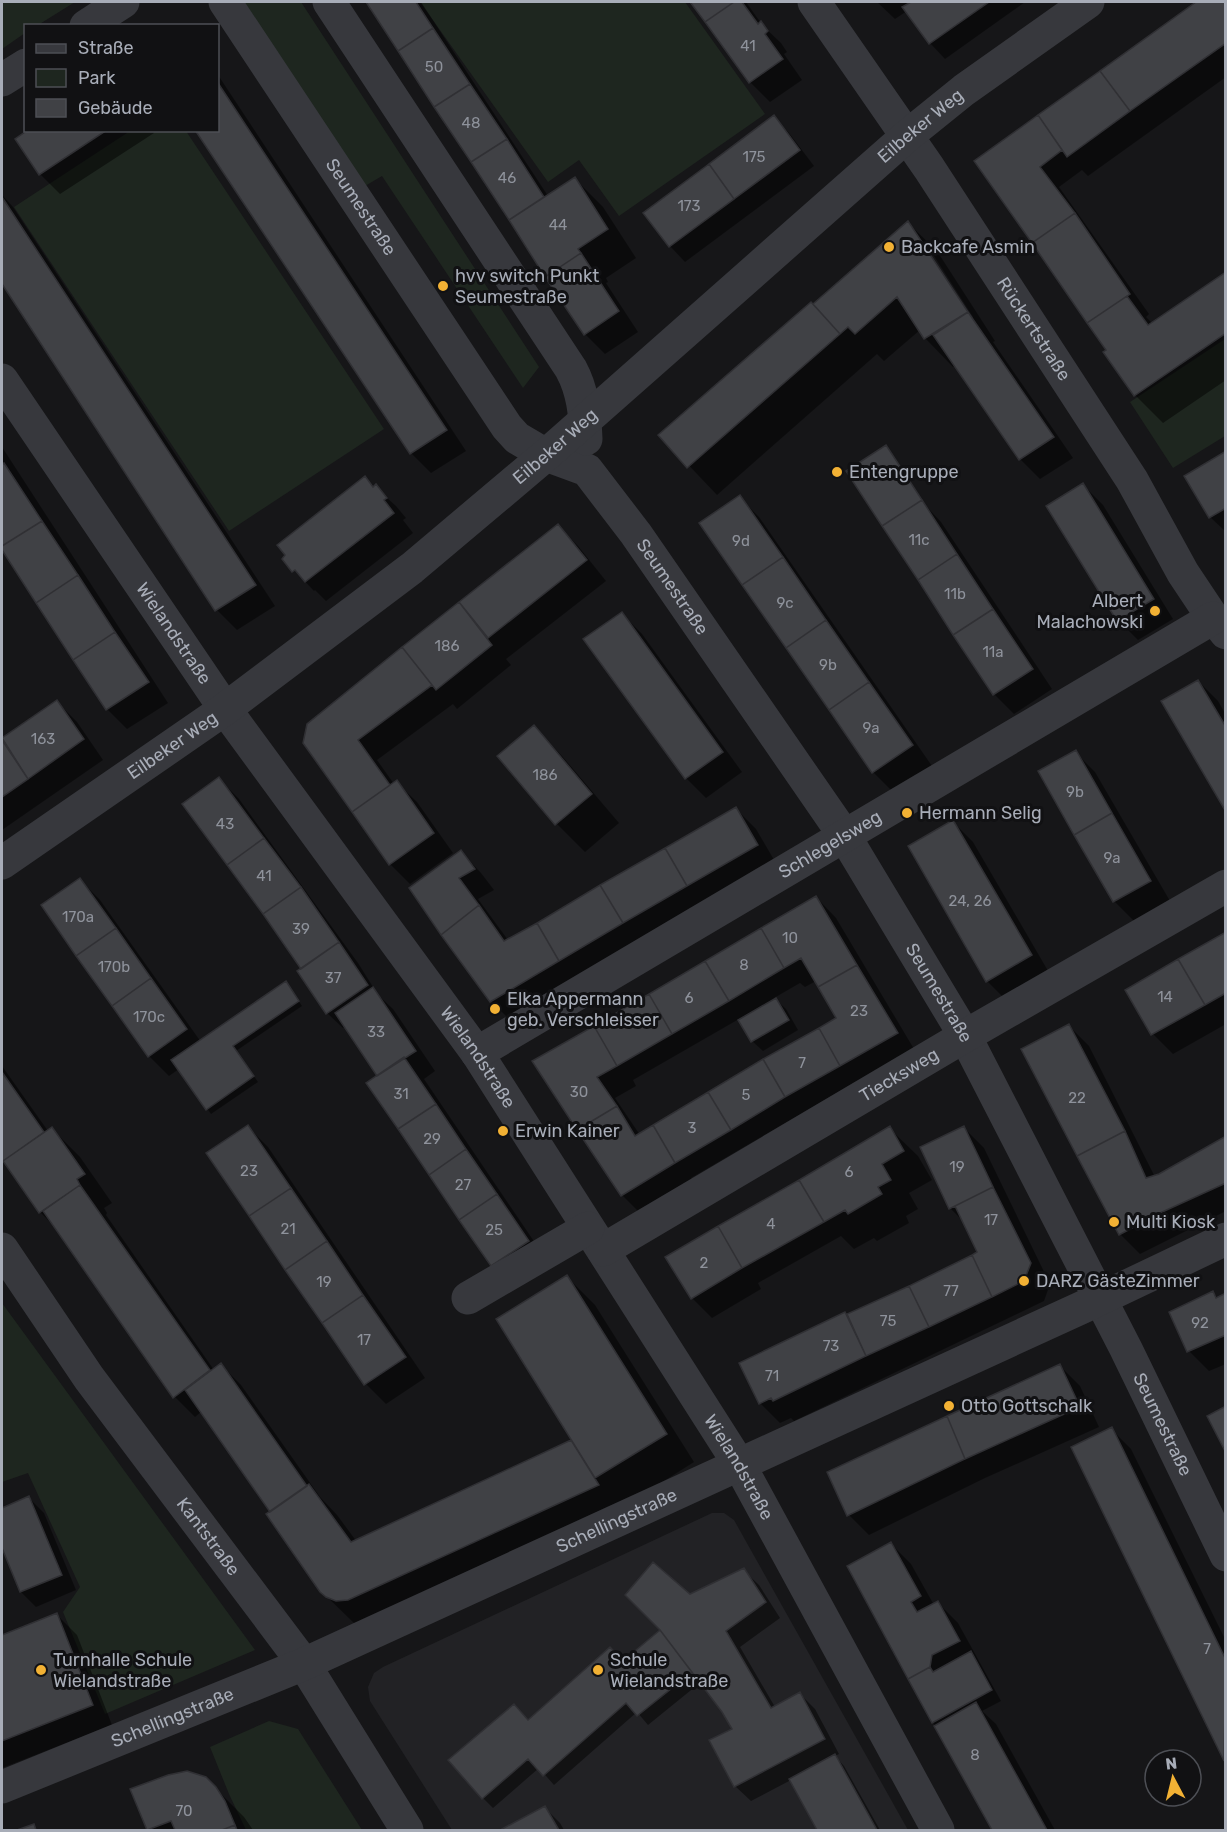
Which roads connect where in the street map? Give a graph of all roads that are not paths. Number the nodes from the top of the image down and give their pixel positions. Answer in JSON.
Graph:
{"nodes":[{"id":1,"x":123,"y":2,"type":"edge"},
{"id":2,"x":225,"y":2,"type":"edge"},
{"id":3,"x":329,"y":2,"type":"edge"},
{"id":4,"x":814,"y":2,"type":"edge"},
{"id":5,"x":1088,"y":2,"type":"edge"},
{"id":6,"x":89,"y":24,"type":"edge"},
{"id":7,"x":24,"y":65,"type":"edge"},
{"id":8,"x":2,"y":80,"type":"edge"},
{"id":9,"x":907,"y":136,"type":"junction"},
{"id":10,"x":2,"y":380,"type":"edge"},
{"id":11,"x":586,"y":420,"type":"junction"},
{"id":12,"x":546,"y":455,"type":"junction"},
{"id":13,"x":586,"y":470,"type":"junction"},
{"id":14,"x":1219,"y":626,"type":"edge"},
{"id":15,"x":225,"y":709,"type":"junction"},
{"id":16,"x":844,"y":835,"type":"junction"},
{"id":17,"x":2,"y":863,"type":"edge"},
{"id":18,"x":1226,"y":886,"type":"edge"},
{"id":19,"x":965,"y":1036,"type":"junction"},
{"id":20,"x":477,"y":1053,"type":"junction"},
{"id":21,"x":596,"y":1239,"type":"junction"},
{"id":22,"x":1226,"y":1239,"type":"edge"},
{"id":23,"x":2,"y":1249,"type":"edge"},
{"id":24,"x":468,"y":1298,"type":"dead end"},
{"id":25,"x":1099,"y":1299,"type":"junction"},
{"id":26,"x":739,"y":1464,"type":"junction"},
{"id":27,"x":1226,"y":1555,"type":"edge"},
{"id":28,"x":304,"y":1664,"type":"junction"},
{"id":29,"x":2,"y":1787,"type":"edge"},
{"id":30,"x":407,"y":1830,"type":"edge"},
{"id":31,"x":938,"y":1830,"type":"edge"}],
"edges":[{"from":1,"to":6,"type":"street"},
{"from":2,"to":12,"type":"street","name":"Seumestraße"},
{"from":3,"to":11,"type":"street"},
{"from":4,"to":9,"type":"street","name":"Rückertstraße"},
{"from":5,"to":9,"type":"street","name":"Eilbeker Weg"},
{"from":7,"to":8,"type":"street"},
{"from":9,"to":11,"type":"street","name":"Eilbeker Weg"},
{"from":9,"to":14,"type":"street","name":"Rückertstraße"},
{"from":10,"to":15,"type":"street","name":"Wielandstraße"},
{"from":11,"to":12,"type":"street","name":"Eilbeker Weg"},
{"from":11,"to":13,"type":"street"},
{"from":12,"to":13,"type":"street","name":"Seumestraße"},
{"from":12,"to":15,"type":"street","name":"Eilbeker Weg"},
{"from":13,"to":16,"type":"street","name":"Seumestraße"},
{"from":14,"to":16,"type":"street","name":"Schlegelsweg"},
{"from":15,"to":17,"type":"street","name":"Eilbeker Weg"},
{"from":15,"to":20,"type":"street","name":"Wielandstraße"},
{"from":16,"to":19,"type":"street","name":"Seumestraße"},
{"from":16,"to":20,"type":"street","name":"Schlegelsweg"},
{"from":18,"to":19,"type":"street","name":"Tiecksweg"},
{"from":19,"to":21,"type":"street","name":"Tiecksweg"},
{"from":19,"to":25,"type":"street","name":"Seumestraße"},
{"from":20,"to":21,"type":"street","name":"Wielandstraße"},
{"from":21,"to":24,"type":"street","name":"Tiecksweg"},
{"from":21,"to":26,"type":"street","name":"Wielandstraße"},
{"from":22,"to":25,"type":"street","name":"Schellingstraße"},
{"from":23,"to":28,"type":"street","name":"Kantstraße"},
{"from":25,"to":26,"type":"street","name":"Schellingstraße"},
{"from":25,"to":27,"type":"street","name":"Seumestraße"},
{"from":26,"to":28,"type":"street","name":"Schellingstraße"},
{"from":26,"to":31,"type":"street","name":"Wielandstraße"},
{"from":28,"to":29,"type":"street","name":"Schellingstraße"},
{"from":28,"to":30,"type":"street","name":"Kantstraße"}]}
